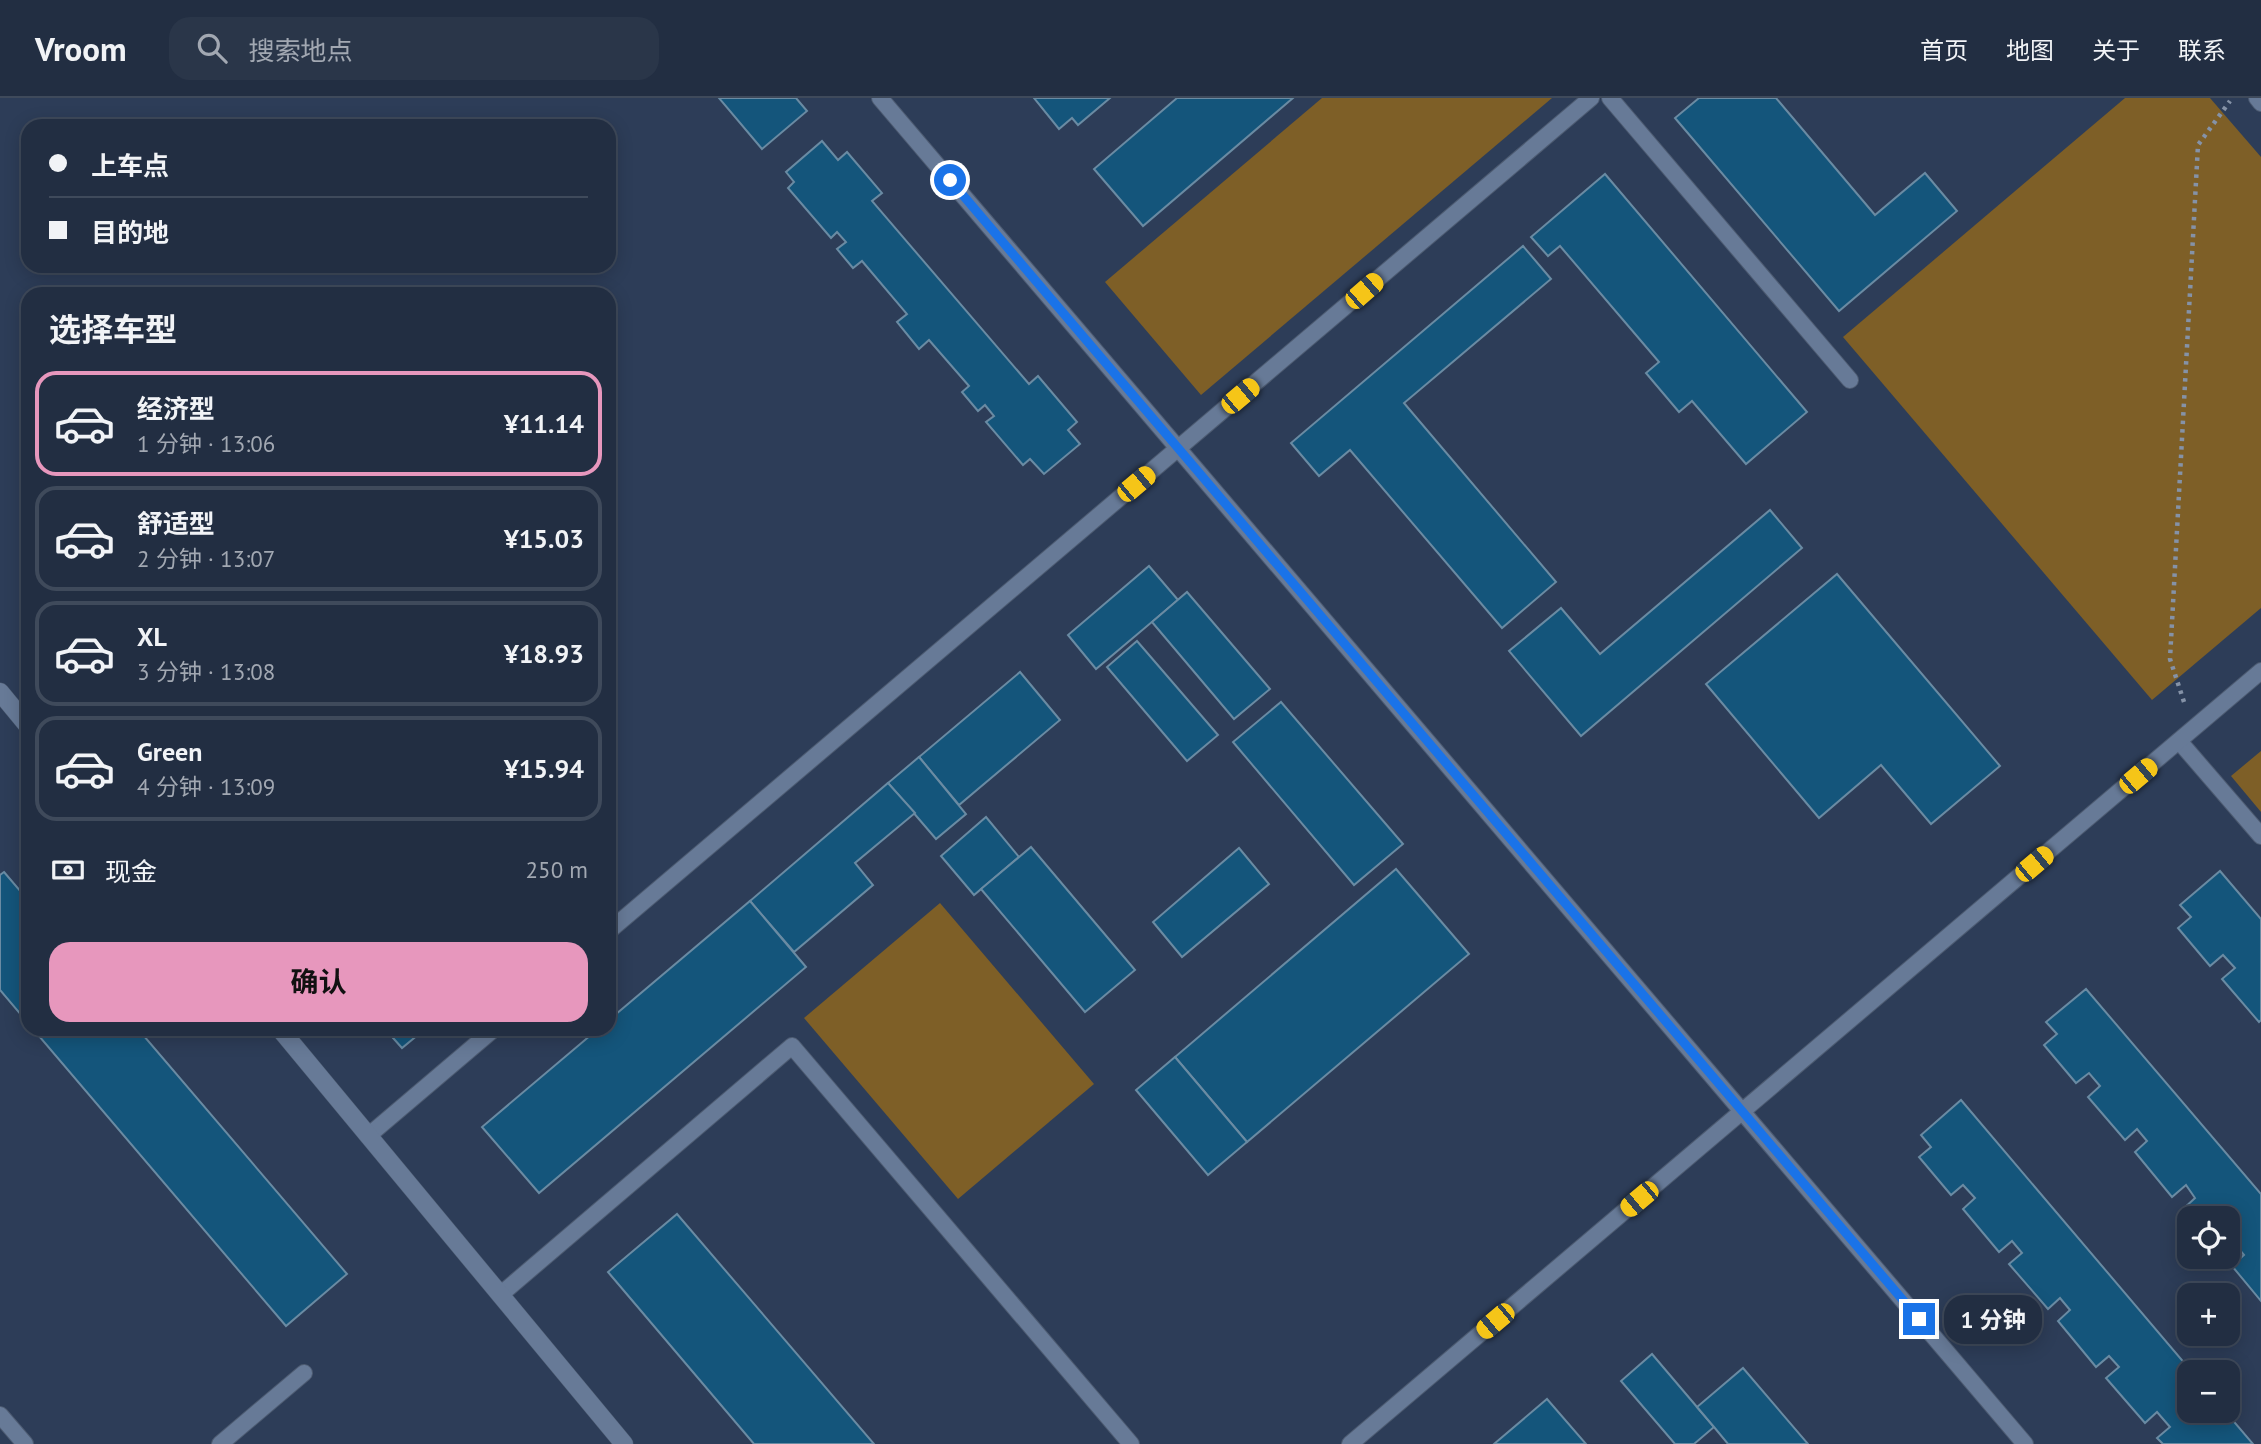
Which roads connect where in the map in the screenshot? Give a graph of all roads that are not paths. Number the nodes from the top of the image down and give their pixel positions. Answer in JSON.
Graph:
{"nodes":[{"id":1,"x":880,"y":98,"type":"edge"},
{"id":2,"x":1591,"y":98,"type":"edge"},
{"id":3,"x":1610,"y":98,"type":"edge"},
{"id":4,"x":2257,"y":98,"type":"edge"},
{"id":5,"x":2261,"y":103,"type":"edge"},
{"id":6,"x":1850,"y":380,"type":"dead end"},
{"id":7,"x":1178,"y":449,"type":"junction"},
{"id":8,"x":2261,"y":671,"type":"edge"},
{"id":9,"x":0,"y":692,"type":"edge"},
{"id":10,"x":21,"y":718,"type":"edge"},
{"id":11,"x":2186,"y":735,"type":"junction"},
{"id":12,"x":2261,"y":836,"type":"edge"},
{"id":13,"x":616,"y":925,"type":"edge"},
{"id":14,"x":285,"y":1036,"type":"edge"},
{"id":15,"x":486,"y":1036,"type":"edge"},
{"id":16,"x":1742,"y":1111,"type":"junction"},
{"id":17,"x":368,"y":1136,"type":"junction"},
{"id":18,"x":500,"y":1294,"type":"junction"},
{"id":19,"x":304,"y":1373,"type":"dead end"},
{"id":20,"x":0,"y":1415,"type":"edge"},
{"id":21,"x":25,"y":1444,"type":"edge"},
{"id":22,"x":220,"y":1444,"type":"edge"},
{"id":23,"x":624,"y":1444,"type":"edge"},
{"id":24,"x":1131,"y":1444,"type":"edge"},
{"id":25,"x":1350,"y":1444,"type":"edge"},
{"id":26,"x":2025,"y":1444,"type":"edge"}],
"edges":[{"from":1,"to":7,"type":"lane"},
{"from":2,"to":7,"type":"lane"},
{"from":3,"to":6,"type":"lane"},
{"from":4,"to":5,"type":"lane"},
{"from":7,"to":13,"type":"lane"},
{"from":7,"to":16,"type":"lane"},
{"from":8,"to":11,"type":"lane"},
{"from":9,"to":10,"type":"street"},
{"from":11,"to":12,"type":"lane"},
{"from":11,"to":16,"type":"lane"},
{"from":14,"to":17,"type":"street"},
{"from":15,"to":17,"type":"lane"},
{"from":16,"to":25,"type":"lane"},
{"from":16,"to":26,"type":"lane"},
{"from":17,"to":18,"type":"street"},
{"from":18,"to":23,"type":"street"},
{"from":18,"to":24,"type":"lane"},
{"from":19,"to":22,"type":"lane"},
{"from":20,"to":21,"type":"lane"}]}
